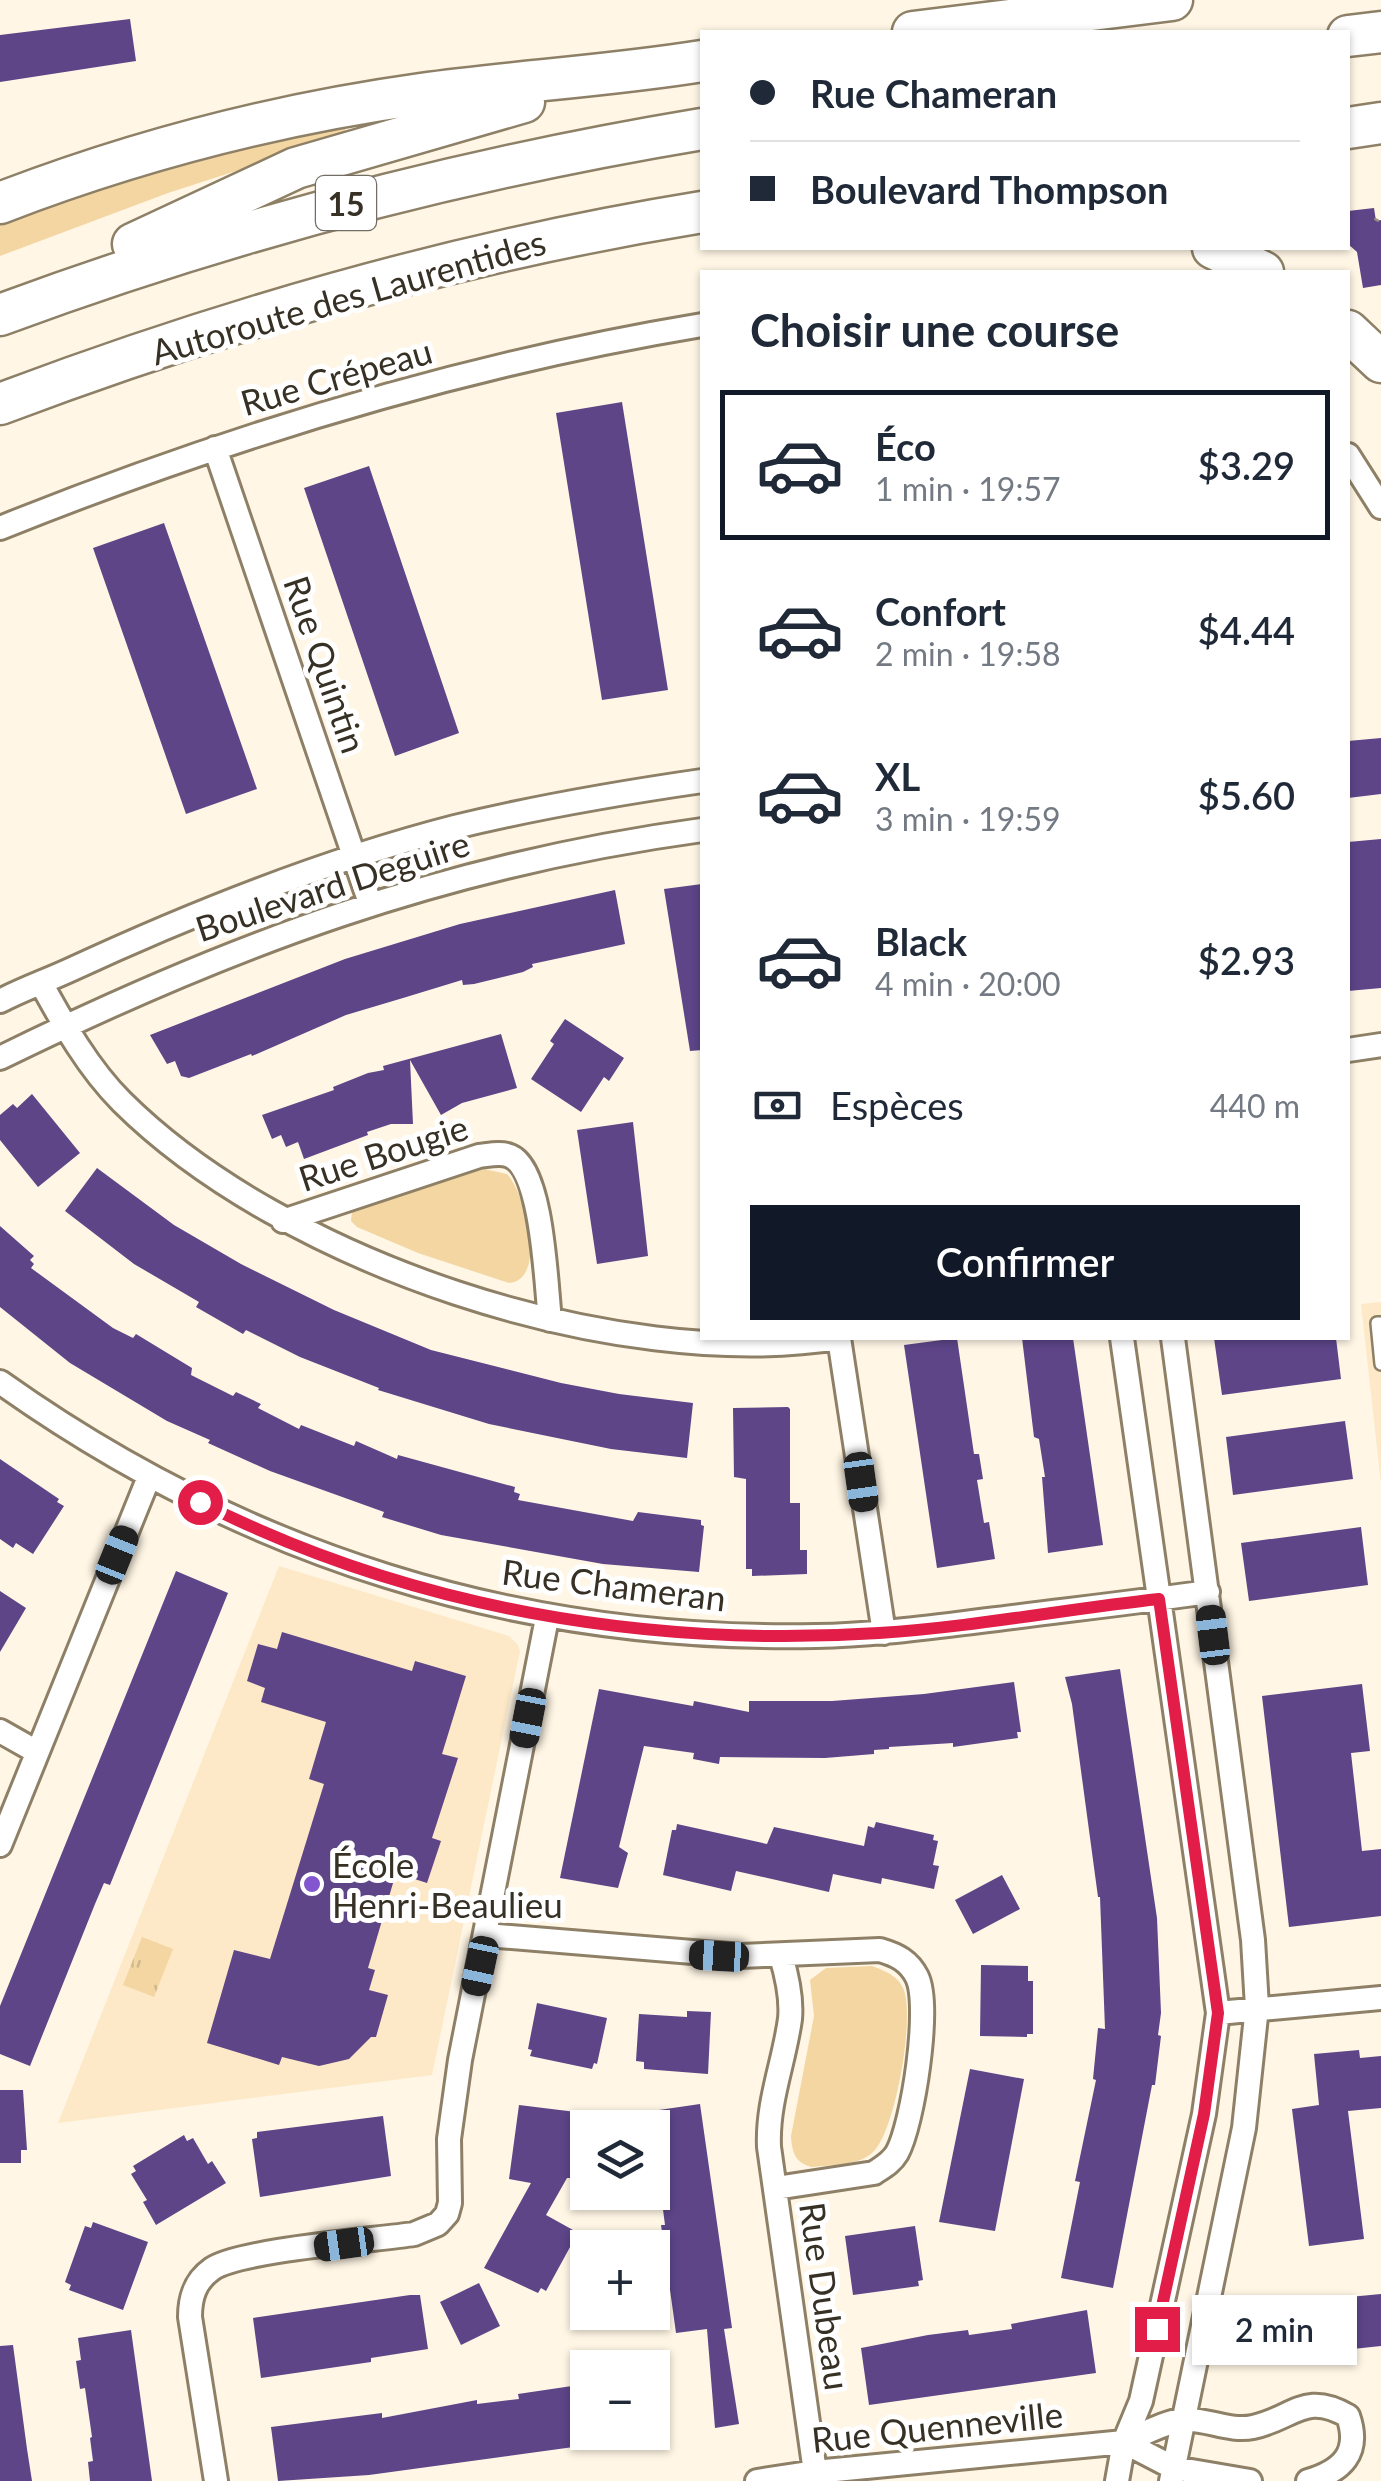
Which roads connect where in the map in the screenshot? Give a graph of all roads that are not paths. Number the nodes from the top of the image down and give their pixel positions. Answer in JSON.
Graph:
{"nodes":[{"id":1,"x":1172,"y":0,"type":"edge"},
{"id":2,"x":929,"y":30,"type":"edge"},
{"id":3,"x":1381,"y":32,"type":"edge"},
{"id":4,"x":1350,"y":36,"type":"edge"},
{"id":5,"x":700,"y":62,"type":"edge"},
{"id":6,"x":624,"y":74,"type":"junction"},
{"id":7,"x":1381,"y":124,"type":"edge"},
{"id":8,"x":1350,"y":128,"type":"edge"},
{"id":9,"x":700,"y":129,"type":"edge"},
{"id":10,"x":0,"y":203,"type":"edge"},
{"id":11,"x":700,"y":212,"type":"edge"},
{"id":12,"x":1218,"y":250,"type":"edge"},
{"id":13,"x":1260,"y":270,"type":"edge"},
{"id":14,"x":0,"y":306,"type":"edge"},
{"id":15,"x":0,"y":315,"type":"edge"},
{"id":16,"x":700,"y":325,"type":"edge"},
{"id":17,"x":1350,"y":333,"type":"edge"},
{"id":18,"x":1381,"y":362,"type":"edge"},
{"id":19,"x":0,"y":404,"type":"edge"},
{"id":20,"x":215,"y":448,"type":"junction"},
{"id":21,"x":1350,"y":459,"type":"edge"},
{"id":22,"x":1381,"y":507,"type":"edge"},
{"id":23,"x":0,"y":528,"type":"edge"},
{"id":24,"x":700,"y":782,"type":"edge"},
{"id":25,"x":700,"y":830,"type":"edge"},
{"id":26,"x":356,"y":858,"type":"junction"},
{"id":27,"x":370,"y":902,"type":"junction"},
{"id":28,"x":41,"y":983,"type":"junction"},
{"id":29,"x":0,"y":1001,"type":"edge"},
{"id":30,"x":65,"y":1026,"type":"junction"},
{"id":31,"x":1381,"y":1046,"type":"edge"},
{"id":32,"x":1350,"y":1050,"type":"edge"},
{"id":33,"x":0,"y":1058,"type":"edge"},
{"id":34,"x":283,"y":1221,"type":"junction"},
{"id":35,"x":550,"y":1320,"type":"junction"},
{"id":36,"x":1381,"y":1322,"type":"edge"},
{"id":37,"x":827,"y":1340,"type":"edge"},
{"id":38,"x":839,"y":1340,"type":"edge"},
{"id":39,"x":1122,"y":1340,"type":"edge"},
{"id":40,"x":1173,"y":1340,"type":"edge"},
{"id":41,"x":1381,"y":1364,"type":"edge"},
{"id":42,"x":0,"y":1382,"type":"edge"},
{"id":43,"x":149,"y":1477,"type":"junction"},
{"id":44,"x":1208,"y":1592,"type":"junction"},
{"id":45,"x":1159,"y":1599,"type":"junction"},
{"id":46,"x":547,"y":1618,"type":"junction"},
{"id":47,"x":884,"y":1633,"type":"junction"},
{"id":48,"x":0,"y":1731,"type":"edge"},
{"id":49,"x":37,"y":1752,"type":"junction"},
{"id":50,"x":0,"y":1845,"type":"edge"},
{"id":51,"x":486,"y":1935,"type":"junction"},
{"id":52,"x":780,"y":1956,"type":"junction"},
{"id":53,"x":1381,"y":1998,"type":"edge"},
{"id":54,"x":1257,"y":2007,"type":"junction"},
{"id":55,"x":1218,"y":2013,"type":"junction"},
{"id":56,"x":776,"y":2188,"type":"junction"},
{"id":57,"x":1183,"y":2420,"type":"junction"},
{"id":58,"x":1124,"y":2442,"type":"junction"},
{"id":59,"x":816,"y":2472,"type":"junction"},
{"id":60,"x":1172,"y":2474,"type":"edge"},
{"id":61,"x":216,"y":2481,"type":"edge"},
{"id":62,"x":757,"y":2481,"type":"edge"},
{"id":63,"x":1118,"y":2481,"type":"edge"},
{"id":64,"x":1250,"y":2481,"type":"edge"},
{"id":65,"x":1308,"y":2481,"type":"edge"}],
"edges":[{"from":1,"to":2,"type":"highway"},
{"from":3,"to":4,"type":"highway"},
{"from":5,"to":6,"type":"highway"},
{"from":6,"to":10,"type":"highway"},
{"from":6,"to":14,"type":"highway"},
{"from":7,"to":8,"type":"highway"},
{"from":9,"to":15,"type":"highway","number":"15"},
{"from":11,"to":19,"type":"highway","name":"Autoroute des Laurentides","number":"15"},
{"from":12,"to":13,"type":"highway"},
{"from":16,"to":20,"type":"street","name":"Rue Crépeau"},
{"from":17,"to":18,"type":"highway"},
{"from":20,"to":23,"type":"street","name":"Rue Crépeau"},
{"from":20,"to":26,"type":"street","name":"Rue Quintin"},
{"from":21,"to":22,"type":"street"},
{"from":24,"to":26,"type":"street","name":"Boulevard Deguire"},
{"from":25,"to":27,"type":"street","name":"Boulevard Deguire"},
{"from":26,"to":27,"type":"street","name":"Rue Quintin"},
{"from":26,"to":28,"type":"street","name":"Boulevard Deguire"},
{"from":27,"to":30,"type":"street","name":"Boulevard Deguire"},
{"from":28,"to":29,"type":"street","name":"Boulevard Deguire"},
{"from":28,"to":30,"type":"street","name":"Rue Bougie"},
{"from":30,"to":33,"type":"street","name":"Boulevard Deguire"},
{"from":30,"to":34,"type":"street","name":"Rue Bougie"},
{"from":31,"to":32,"type":"street"},
{"from":34,"to":35,"type":"street","name":"Rue Bougie"},
{"from":34,"to":35,"type":"street","name":"Rue Bougie"},
{"from":35,"to":37,"type":"street","name":"Rue Bougie"},
{"from":36,"to":41,"type":"lane"},
{"from":38,"to":47,"type":"street"},
{"from":39,"to":45,"type":"street"},
{"from":40,"to":44,"type":"street"},
{"from":42,"to":43,"type":"street","name":"Rue Chameran"},
{"from":43,"to":46,"type":"street","name":"Rue Chameran"},
{"from":43,"to":49,"type":"street"},
{"from":44,"to":45,"type":"street","name":"Rue Chameran"},
{"from":44,"to":54,"type":"street"},
{"from":45,"to":47,"type":"street","name":"Rue Chameran"},
{"from":45,"to":55,"type":"street"},
{"from":46,"to":47,"type":"street","name":"Rue Chameran"},
{"from":46,"to":51,"type":"street"},
{"from":48,"to":49,"type":"street"},
{"from":49,"to":50,"type":"street"},
{"from":51,"to":52,"type":"street","name":"Rue Dubeau"},
{"from":51,"to":61,"type":"street"},
{"from":52,"to":56,"type":"street","name":"Rue Dubeau"},
{"from":52,"to":56,"type":"street","name":"Rue Dubeau"},
{"from":53,"to":54,"type":"street"},
{"from":54,"to":55,"type":"street"},
{"from":54,"to":57,"type":"street"},
{"from":55,"to":58,"type":"street"},
{"from":56,"to":59,"type":"street","name":"Rue Dubeau"},
{"from":57,"to":58,"type":"street","name":"Rue Quenneville"},
{"from":57,"to":60,"type":"street"},
{"from":57,"to":65,"type":"street","name":"Rue Quenneville"},
{"from":58,"to":59,"type":"street","name":"Rue Quenneville"},
{"from":58,"to":60,"type":"street"},
{"from":58,"to":63,"type":"street"},
{"from":59,"to":62,"type":"street","name":"Rue Quenneville"},
{"from":60,"to":64,"type":"street"}]}
